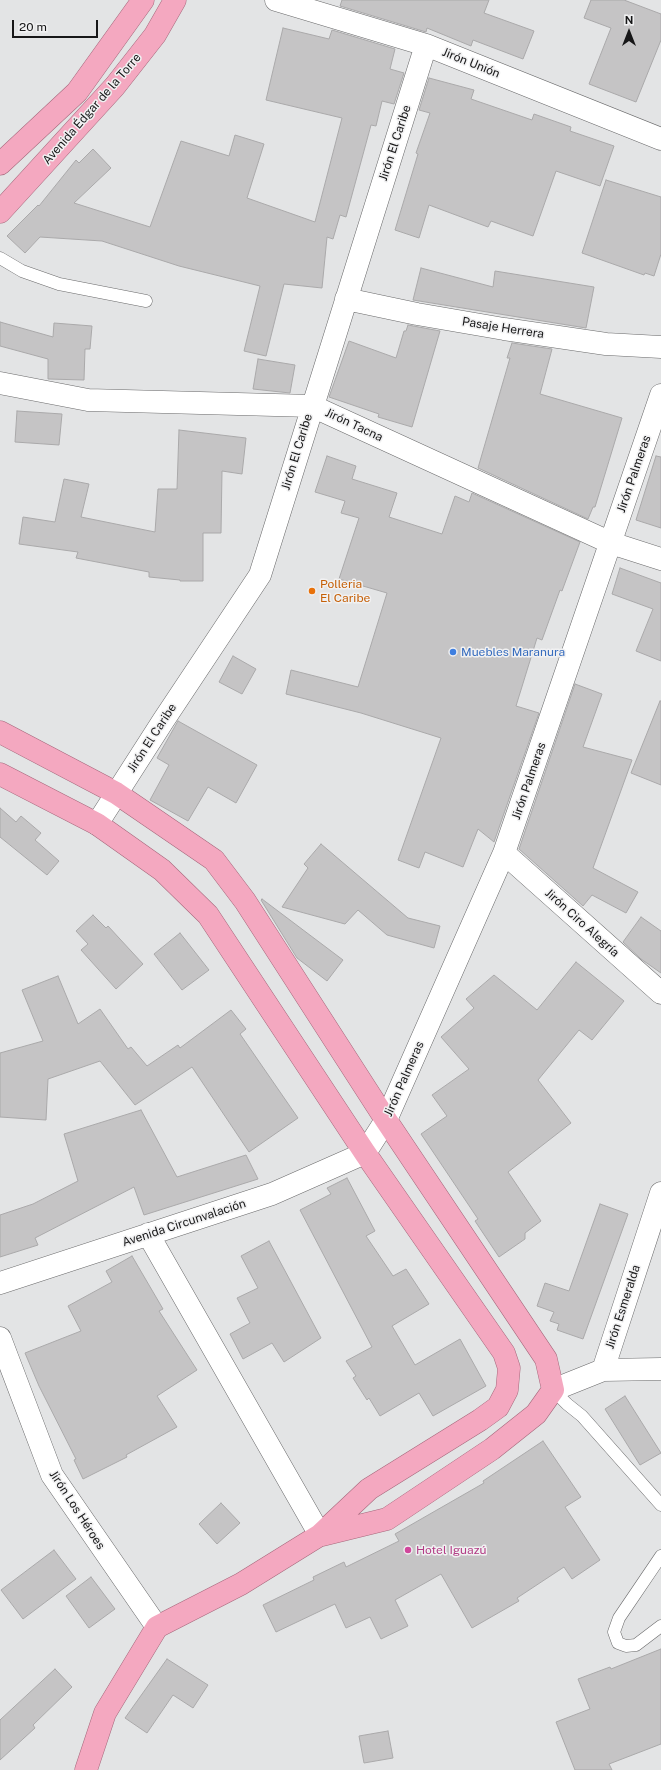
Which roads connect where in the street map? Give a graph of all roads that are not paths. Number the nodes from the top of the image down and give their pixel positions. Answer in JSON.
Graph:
{"nodes":[{"id":1,"x":142,"y":0,"type":"edge"},
{"id":2,"x":175,"y":0,"type":"edge"},
{"id":3,"x":276,"y":0,"type":"edge"},
{"id":4,"x":426,"y":45,"type":"junction"},
{"id":5,"x":661,"y":139,"type":"edge"},
{"id":6,"x":0,"y":164,"type":"edge"},
{"id":7,"x":0,"y":212,"type":"edge"},
{"id":8,"x":0,"y":258,"type":"edge"},
{"id":9,"x":346,"y":299,"type":"junction"},
{"id":10,"x":146,"y":301,"type":"dead end"},
{"id":11,"x":661,"y":347,"type":"edge"},
{"id":12,"x":0,"y":383,"type":"edge"},
{"id":13,"x":661,"y":395,"type":"edge"},
{"id":14,"x":312,"y":406,"type":"junction"},
{"id":15,"x":611,"y":543,"type":"junction"},
{"id":16,"x":661,"y":560,"type":"edge"},
{"id":17,"x":0,"y":732,"type":"edge"},
{"id":18,"x":0,"y":774,"type":"edge"},
{"id":19,"x":116,"y":793,"type":"junction"},
{"id":20,"x":97,"y":824,"type":"junction"},
{"id":21,"x":504,"y":853,"type":"junction"},
{"id":22,"x":661,"y":993,"type":"edge"},
{"id":23,"x":386,"y":1120,"type":"junction"},
{"id":24,"x":365,"y":1154,"type":"junction"},
{"id":25,"x":661,"y":1193,"type":"edge"},
{"id":26,"x":148,"y":1234,"type":"junction"},
{"id":27,"x":0,"y":1283,"type":"edge"},
{"id":28,"x":0,"y":1338,"type":"edge"},
{"id":29,"x":661,"y":1369,"type":"edge"},
{"id":30,"x":603,"y":1370,"type":"junction"},
{"id":31,"x":553,"y":1390,"type":"junction"},
{"id":32,"x":661,"y":1505,"type":"edge"},
{"id":33,"x":320,"y":1535,"type":"junction"},
{"id":34,"x":661,"y":1556,"type":"edge"},
{"id":35,"x":661,"y":1626,"type":"edge"},
{"id":36,"x":157,"y":1627,"type":"junction"},
{"id":37,"x":86,"y":1770,"type":"edge"}],
"edges":[{"from":1,"to":6,"type":"highway","name":"Avenida Édgar de la Torre"},
{"from":2,"to":7,"type":"highway","name":"Avenida Édgar de la Torre"},
{"from":3,"to":4,"type":"street","name":"Jirón Unión"},
{"from":4,"to":5,"type":"street","name":"Jirón Unión"},
{"from":4,"to":9,"type":"street","name":"Jirón El Caribe"},
{"from":8,"to":10,"type":"lane"},
{"from":9,"to":11,"type":"street","name":"Pasaje Herrera"},
{"from":9,"to":14,"type":"street","name":"Jirón El Caribe"},
{"from":12,"to":14,"type":"street","name":"Jirón Tacna"},
{"from":13,"to":15,"type":"street","name":"Jirón Palmeras"},
{"from":14,"to":15,"type":"street","name":"Jirón Tacna"},
{"from":14,"to":19,"type":"street","name":"Jirón El Caribe"},
{"from":15,"to":16,"type":"street","name":"Jirón Tacna"},
{"from":15,"to":21,"type":"street","name":"Jirón Palmeras"},
{"from":17,"to":19,"type":"highway"},
{"from":18,"to":20,"type":"highway"},
{"from":19,"to":20,"type":"street","name":"Jirón El Caribe"},
{"from":19,"to":23,"type":"highway"},
{"from":20,"to":24,"type":"highway"},
{"from":21,"to":22,"type":"street","name":"Jirón Ciro Alegría"},
{"from":21,"to":23,"type":"street","name":"Jirón Palmeras"},
{"from":23,"to":24,"type":"street","name":"Jirón Palmeras"},
{"from":23,"to":31,"type":"highway"},
{"from":24,"to":26,"type":"street","name":"Avenida Circunvalación"},
{"from":24,"to":33,"type":"highway"},
{"from":25,"to":30,"type":"street","name":"Jirón Esmeralda"},
{"from":26,"to":27,"type":"street","name":"Avenida Circunvalación"},
{"from":26,"to":33,"type":"street"},
{"from":28,"to":36,"type":"street","name":"Jirón Los Héroes"},
{"from":29,"to":30,"type":"street"},
{"from":30,"to":31,"type":"street"},
{"from":31,"to":32,"type":"lane"},
{"from":31,"to":33,"type":"highway"},
{"from":33,"to":36,"type":"highway"},
{"from":34,"to":35,"type":"lane"},
{"from":36,"to":37,"type":"highway"}]}
